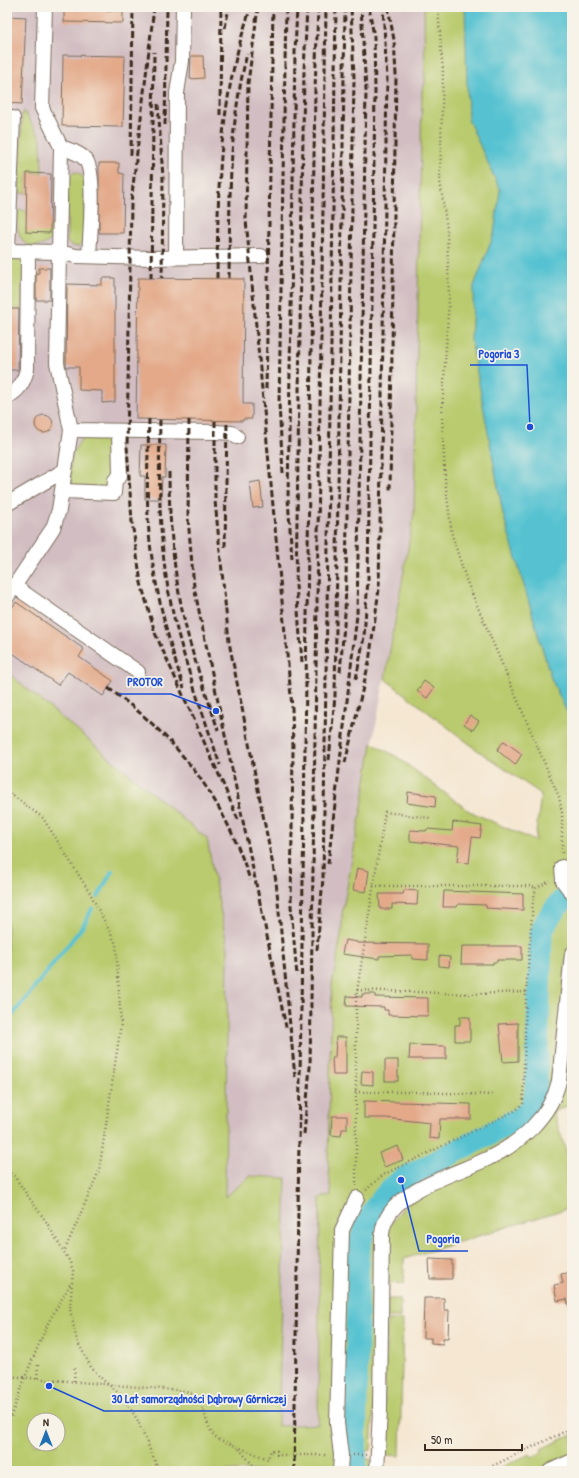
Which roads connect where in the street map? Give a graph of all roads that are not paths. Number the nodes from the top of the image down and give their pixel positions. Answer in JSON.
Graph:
{"nodes":[{"id":1,"x":45,"y":7,"type":"edge"},
{"id":2,"x":183,"y":7,"type":"edge"},
{"id":3,"x":7,"y":118,"type":"edge"},
{"id":4,"x":61,"y":147,"type":"junction"},
{"id":5,"x":8,"y":251,"type":"edge"},
{"id":6,"x":28,"y":251,"type":"junction"},
{"id":7,"x":59,"y":252,"type":"junction"},
{"id":8,"x":89,"y":256,"type":"junction"},
{"id":9,"x":261,"y":256,"type":"dead end"},
{"id":10,"x":176,"y":257,"type":"junction"},
{"id":11,"x":7,"y":397,"type":"edge"},
{"id":12,"x":71,"y":430,"type":"junction"},
{"id":13,"x":119,"y":432,"type":"junction"},
{"id":14,"x":237,"y":437,"type":"dead end"},
{"id":15,"x":64,"y":470,"type":"junction"},
{"id":16,"x":63,"y":491,"type":"junction"},
{"id":17,"x":7,"y":504,"type":"edge"},
{"id":18,"x":11,"y":592,"type":"edge"},
{"id":19,"x":138,"y":672,"type":"dead end"},
{"id":20,"x":562,"y":867,"type":"road end"},
{"id":21,"x":569,"y":890,"type":"edge"},
{"id":22,"x":572,"y":954,"type":"edge"},
{"id":23,"x":357,"y":1198,"type":"road end"},
{"id":24,"x":572,"y":1461,"type":"edge"},
{"id":25,"x":340,"y":1471,"type":"edge"},
{"id":26,"x":377,"y":1471,"type":"edge"},
{"id":27,"x":550,"y":1471,"type":"edge"}],
"edges":[{"from":1,"to":4,"type":"street"},
{"from":2,"to":10,"type":"street"},
{"from":3,"to":5,"type":"street"},
{"from":4,"to":7,"type":"street"},
{"from":4,"to":8,"type":"street"},
{"from":5,"to":6,"type":"street"},
{"from":6,"to":7,"type":"street"},
{"from":6,"to":11,"type":"street"},
{"from":7,"to":8,"type":"street"},
{"from":7,"to":12,"type":"street"},
{"from":8,"to":10,"type":"street"},
{"from":9,"to":10,"type":"street"},
{"from":12,"to":13,"type":"street"},
{"from":12,"to":15,"type":"street"},
{"from":13,"to":14,"type":"street"},
{"from":13,"to":16,"type":"street"},
{"from":15,"to":16,"type":"street"},
{"from":15,"to":17,"type":"street"},
{"from":16,"to":18,"type":"street"},
{"from":18,"to":19,"type":"street"},
{"from":20,"to":21,"type":"street"},
{"from":22,"to":26,"type":"street"},
{"from":23,"to":25,"type":"street"},
{"from":24,"to":27,"type":"street"}]}
